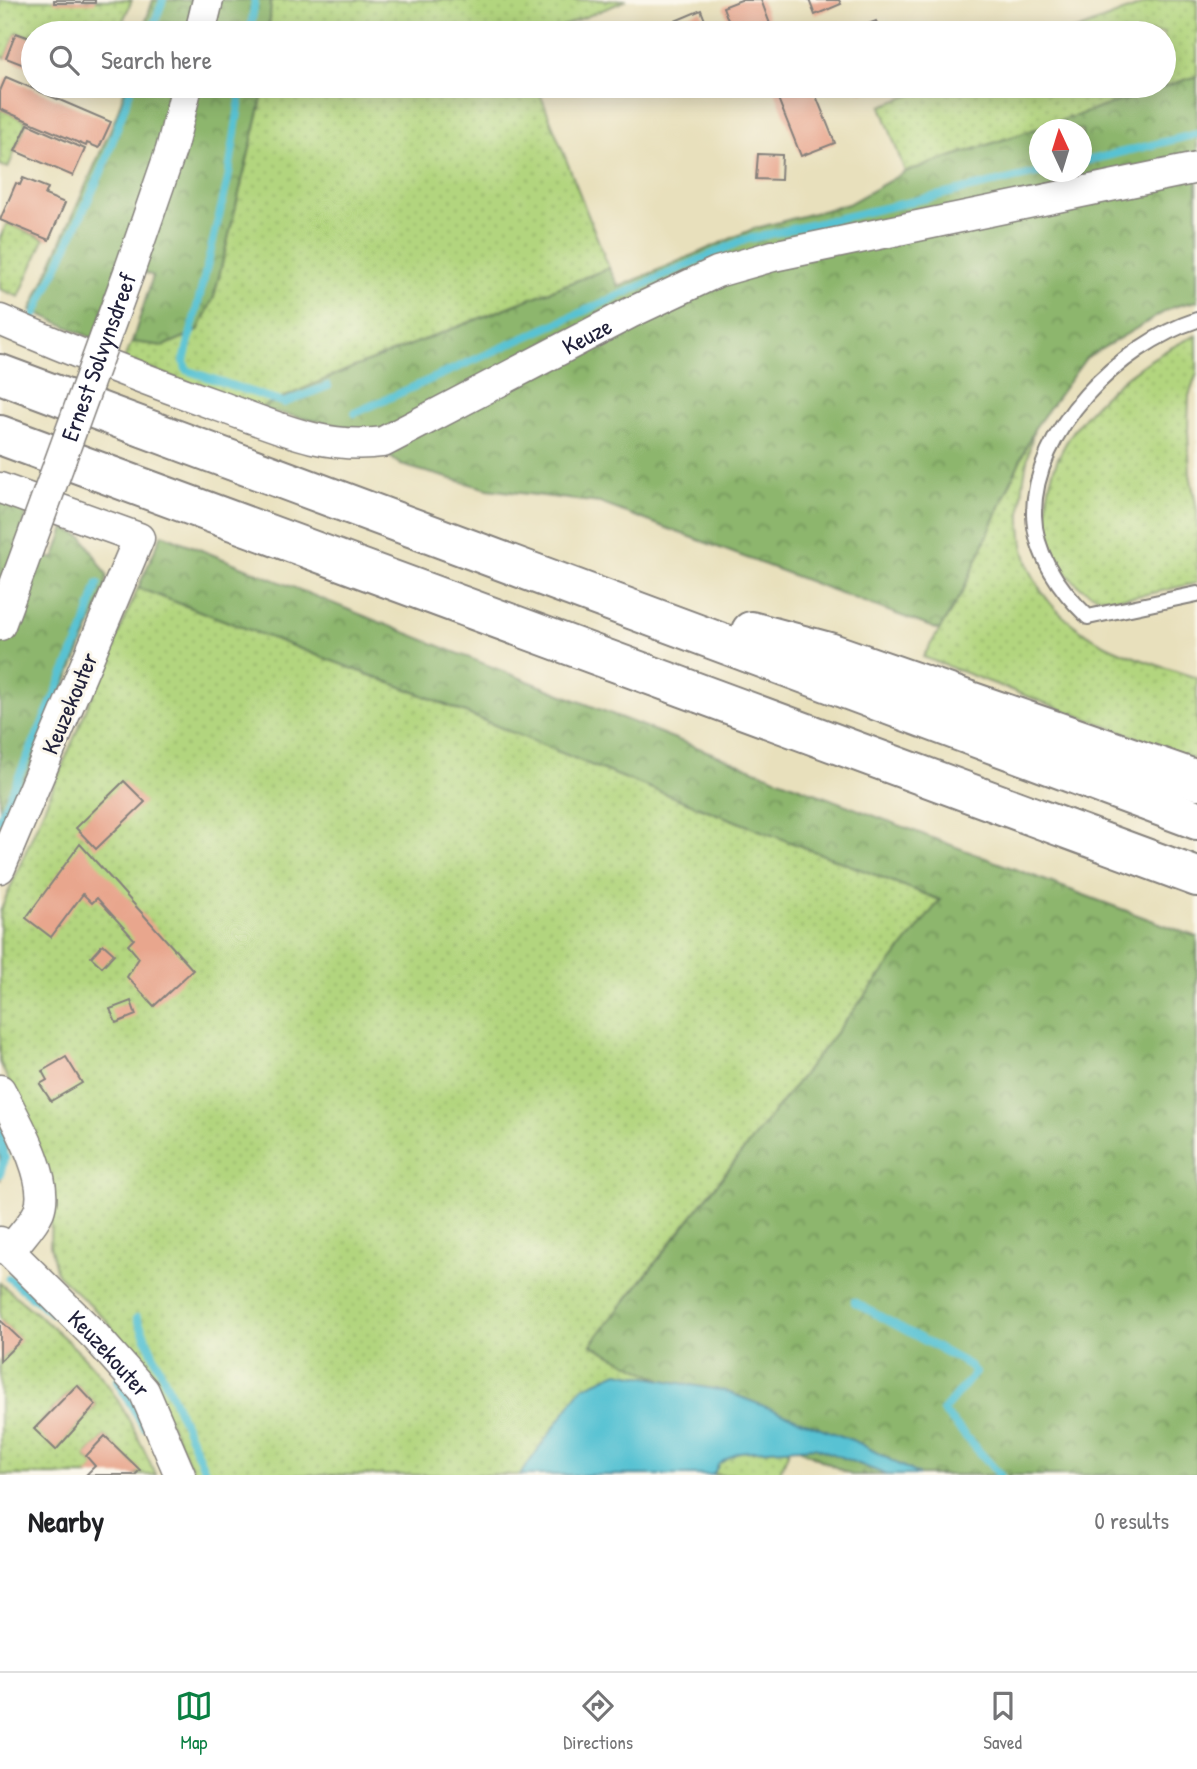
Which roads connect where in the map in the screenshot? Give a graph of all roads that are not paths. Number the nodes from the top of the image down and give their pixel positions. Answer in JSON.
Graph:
{"nodes":[{"id":1,"x":208,"y":0,"type":"edge"},
{"id":2,"x":203,"y":21,"type":"edge"},
{"id":3,"x":184,"y":98,"type":"edge"},
{"id":4,"x":1197,"y":169,"type":"edge"},
{"id":5,"x":0,"y":320,"type":"edge"},
{"id":6,"x":1197,"y":320,"type":"edge"},
{"id":7,"x":0,"y":374,"type":"edge"},
{"id":8,"x":0,"y":435,"type":"edge"},
{"id":9,"x":0,"y":488,"type":"edge"},
{"id":10,"x":512,"y":565,"type":"junction"},
{"id":11,"x":1197,"y":594,"type":"edge"},
{"id":12,"x":0,"y":625,"type":"edge"},
{"id":13,"x":1197,"y":780,"type":"edge"},
{"id":14,"x":1197,"y":820,"type":"edge"},
{"id":15,"x":1125,"y":850,"type":"junction"},
{"id":16,"x":0,"y":869,"type":"edge"},
{"id":17,"x":1197,"y":877,"type":"edge"},
{"id":18,"x":1197,"y":899,"type":"edge"},
{"id":19,"x":0,"y":1090,"type":"edge"},
{"id":20,"x":5,"y":1246,"type":"edge"},
{"id":21,"x":180,"y":1475,"type":"edge"}],
"edges":[{"from":1,"to":2,"type":"street"},
{"from":3,"to":12,"type":"street","name":"Ernest Solvynsdreef","bridge":true},
{"from":4,"to":5,"type":"street","name":"Keuze"},
{"from":6,"to":11,"type":"lane"},
{"from":7,"to":10,"type":"highway"},
{"from":8,"to":15,"type":"highway"},
{"from":9,"to":16,"type":"street","name":"Keuzekouter"},
{"from":10,"to":13,"type":"highway"},
{"from":10,"to":14,"type":"highway"},
{"from":15,"to":17,"type":"highway"},
{"from":15,"to":18,"type":"highway"},
{"from":19,"to":20,"type":"street","name":"Keuzekouter"},
{"from":20,"to":21,"type":"street","name":"Keuzekouter"}]}
